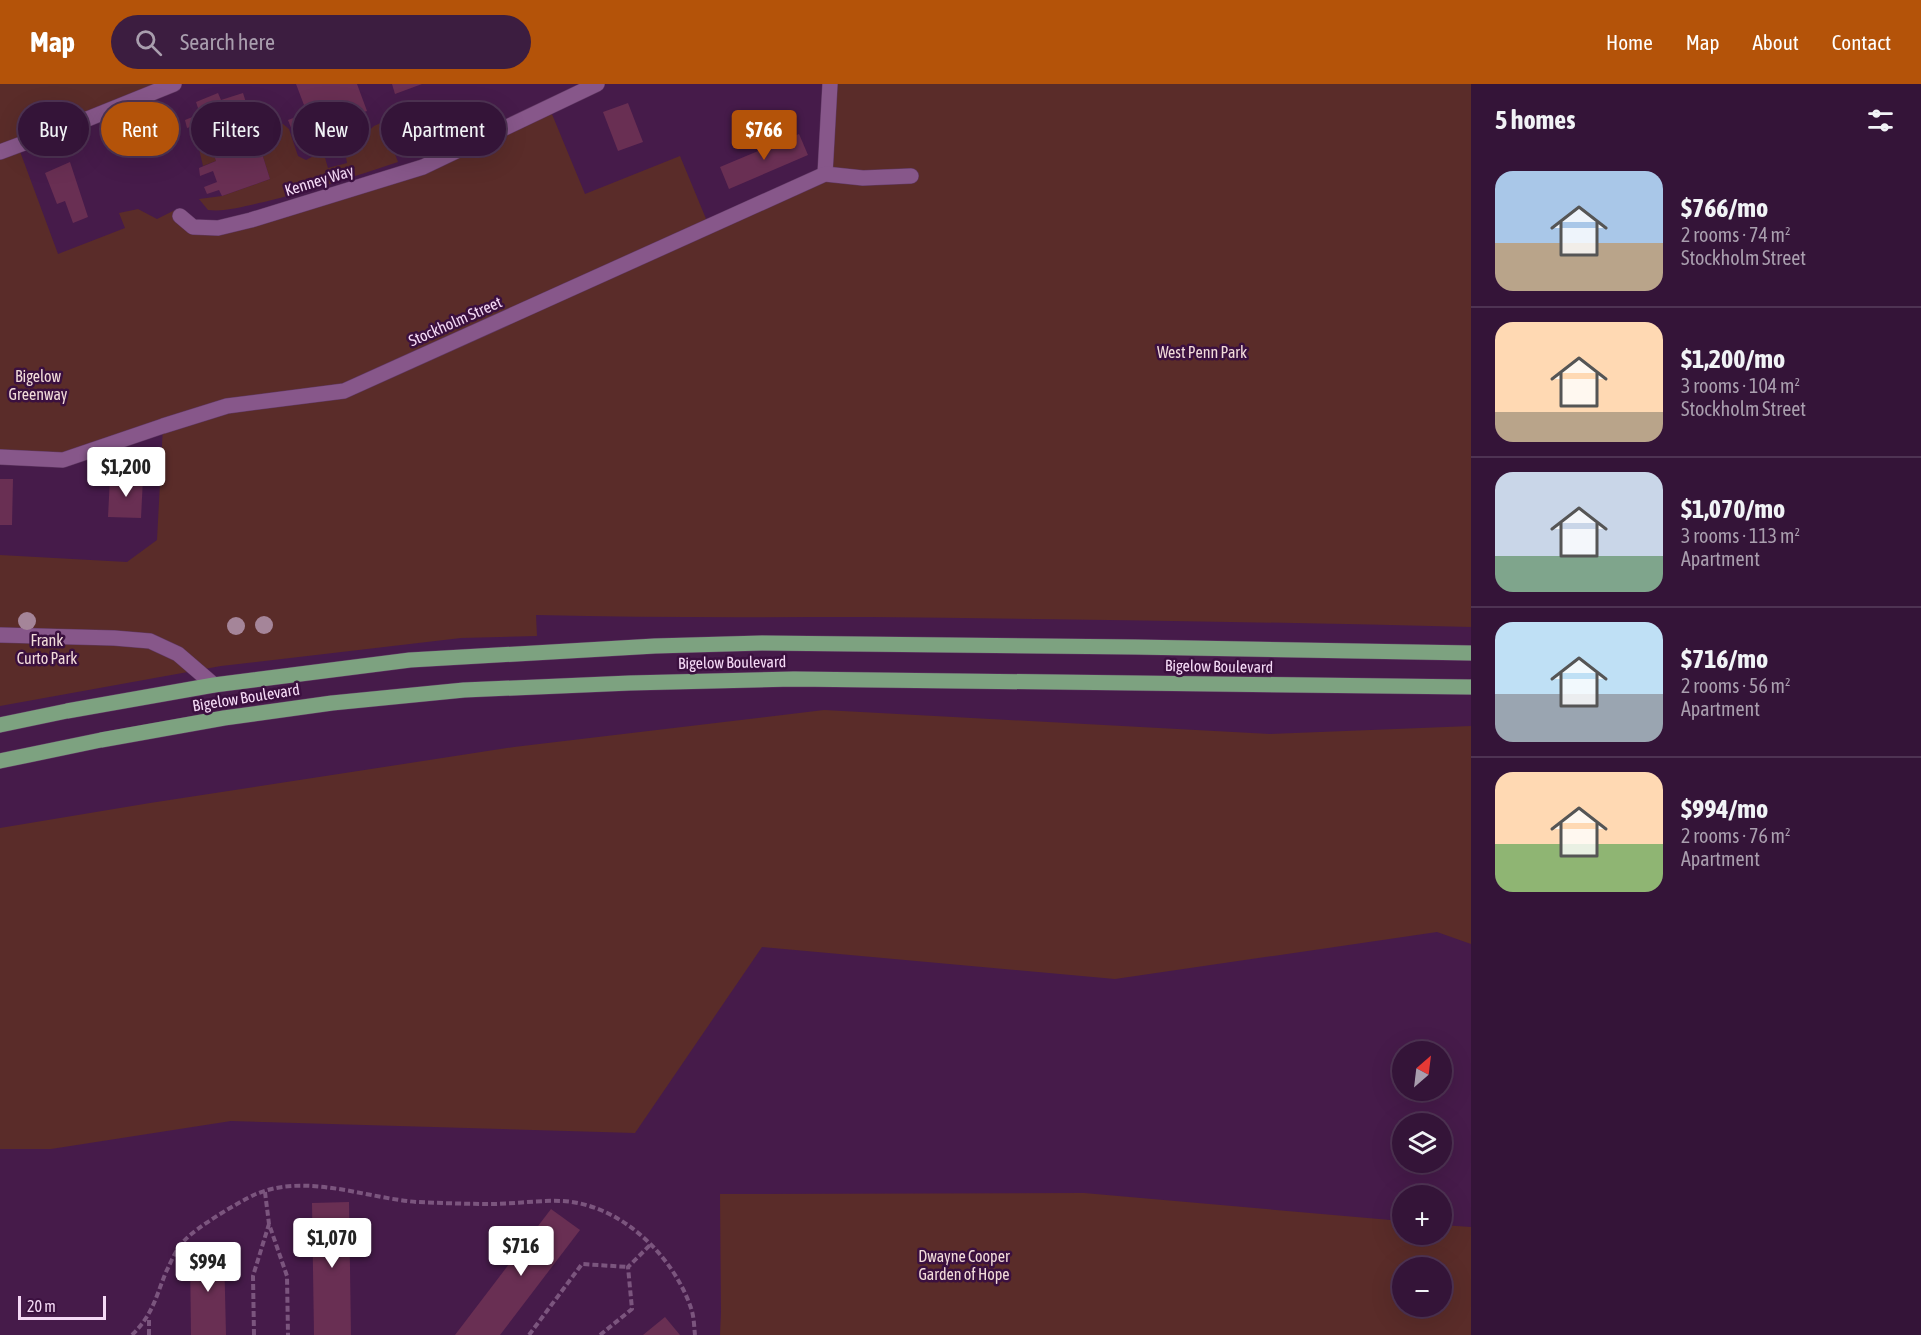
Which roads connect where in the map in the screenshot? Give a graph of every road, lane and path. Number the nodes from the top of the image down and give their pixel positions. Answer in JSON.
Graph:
{"nodes":[{"id":1,"x":174,"y":84,"type":"edge"},
{"id":2,"x":597,"y":84,"type":"edge"},
{"id":3,"x":830,"y":84,"type":"edge"},
{"id":4,"x":0,"y":152,"type":"edge"},
{"id":5,"x":825,"y":174,"type":"junction"},
{"id":6,"x":911,"y":176,"type":"dead end"},
{"id":7,"x":180,"y":216,"type":"dead end"},
{"id":8,"x":0,"y":457,"type":"edge"},
{"id":9,"x":0,"y":635,"type":"edge"},
{"id":10,"x":1471,"y":653,"type":"edge"},
{"id":11,"x":213,"y":685,"type":"junction"},
{"id":12,"x":1471,"y":687,"type":"edge"},
{"id":13,"x":0,"y":725,"type":"edge"},
{"id":14,"x":0,"y":762,"type":"edge"},
{"id":15,"x":265,"y":1192,"type":"junction"},
{"id":16,"x":269,"y":1224,"type":"junction"},
{"id":17,"x":651,"y":1244,"type":"junction"},
{"id":18,"x":628,"y":1266,"type":"junction"},
{"id":19,"x":149,"y":1316,"type":"junction"},
{"id":20,"x":132,"y":1335,"type":"edge"},
{"id":21,"x":149,"y":1335,"type":"edge"},
{"id":22,"x":254,"y":1335,"type":"edge"},
{"id":23,"x":288,"y":1335,"type":"edge"},
{"id":24,"x":529,"y":1335,"type":"edge"},
{"id":25,"x":600,"y":1335,"type":"edge"},
{"id":26,"x":695,"y":1335,"type":"edge"}],
"edges":[{"from":1,"to":4,"type":"street"},
{"from":2,"to":7,"type":"street","name":"Kenney Way"},
{"from":3,"to":5,"type":"street"},
{"from":5,"to":6,"type":"street"},
{"from":5,"to":8,"type":"street","name":"Stockholm Street"},
{"from":9,"to":11,"type":"street"},
{"from":10,"to":11,"type":"main road","name":"Bigelow Boulevard"},
{"from":11,"to":13,"type":"main road","name":"Bigelow Boulevard"},
{"from":12,"to":14,"type":"main road","name":"Bigelow Boulevard"},
{"from":15,"to":16,"type":"path"},
{"from":15,"to":17,"type":"path"},
{"from":15,"to":19,"type":"path"},
{"from":16,"to":22,"type":"path"},
{"from":16,"to":23,"type":"path"},
{"from":17,"to":18,"type":"path"},
{"from":17,"to":26,"type":"path"},
{"from":18,"to":24,"type":"path"},
{"from":18,"to":25,"type":"path"},
{"from":19,"to":20,"type":"path"},
{"from":19,"to":21,"type":"path"}]}
